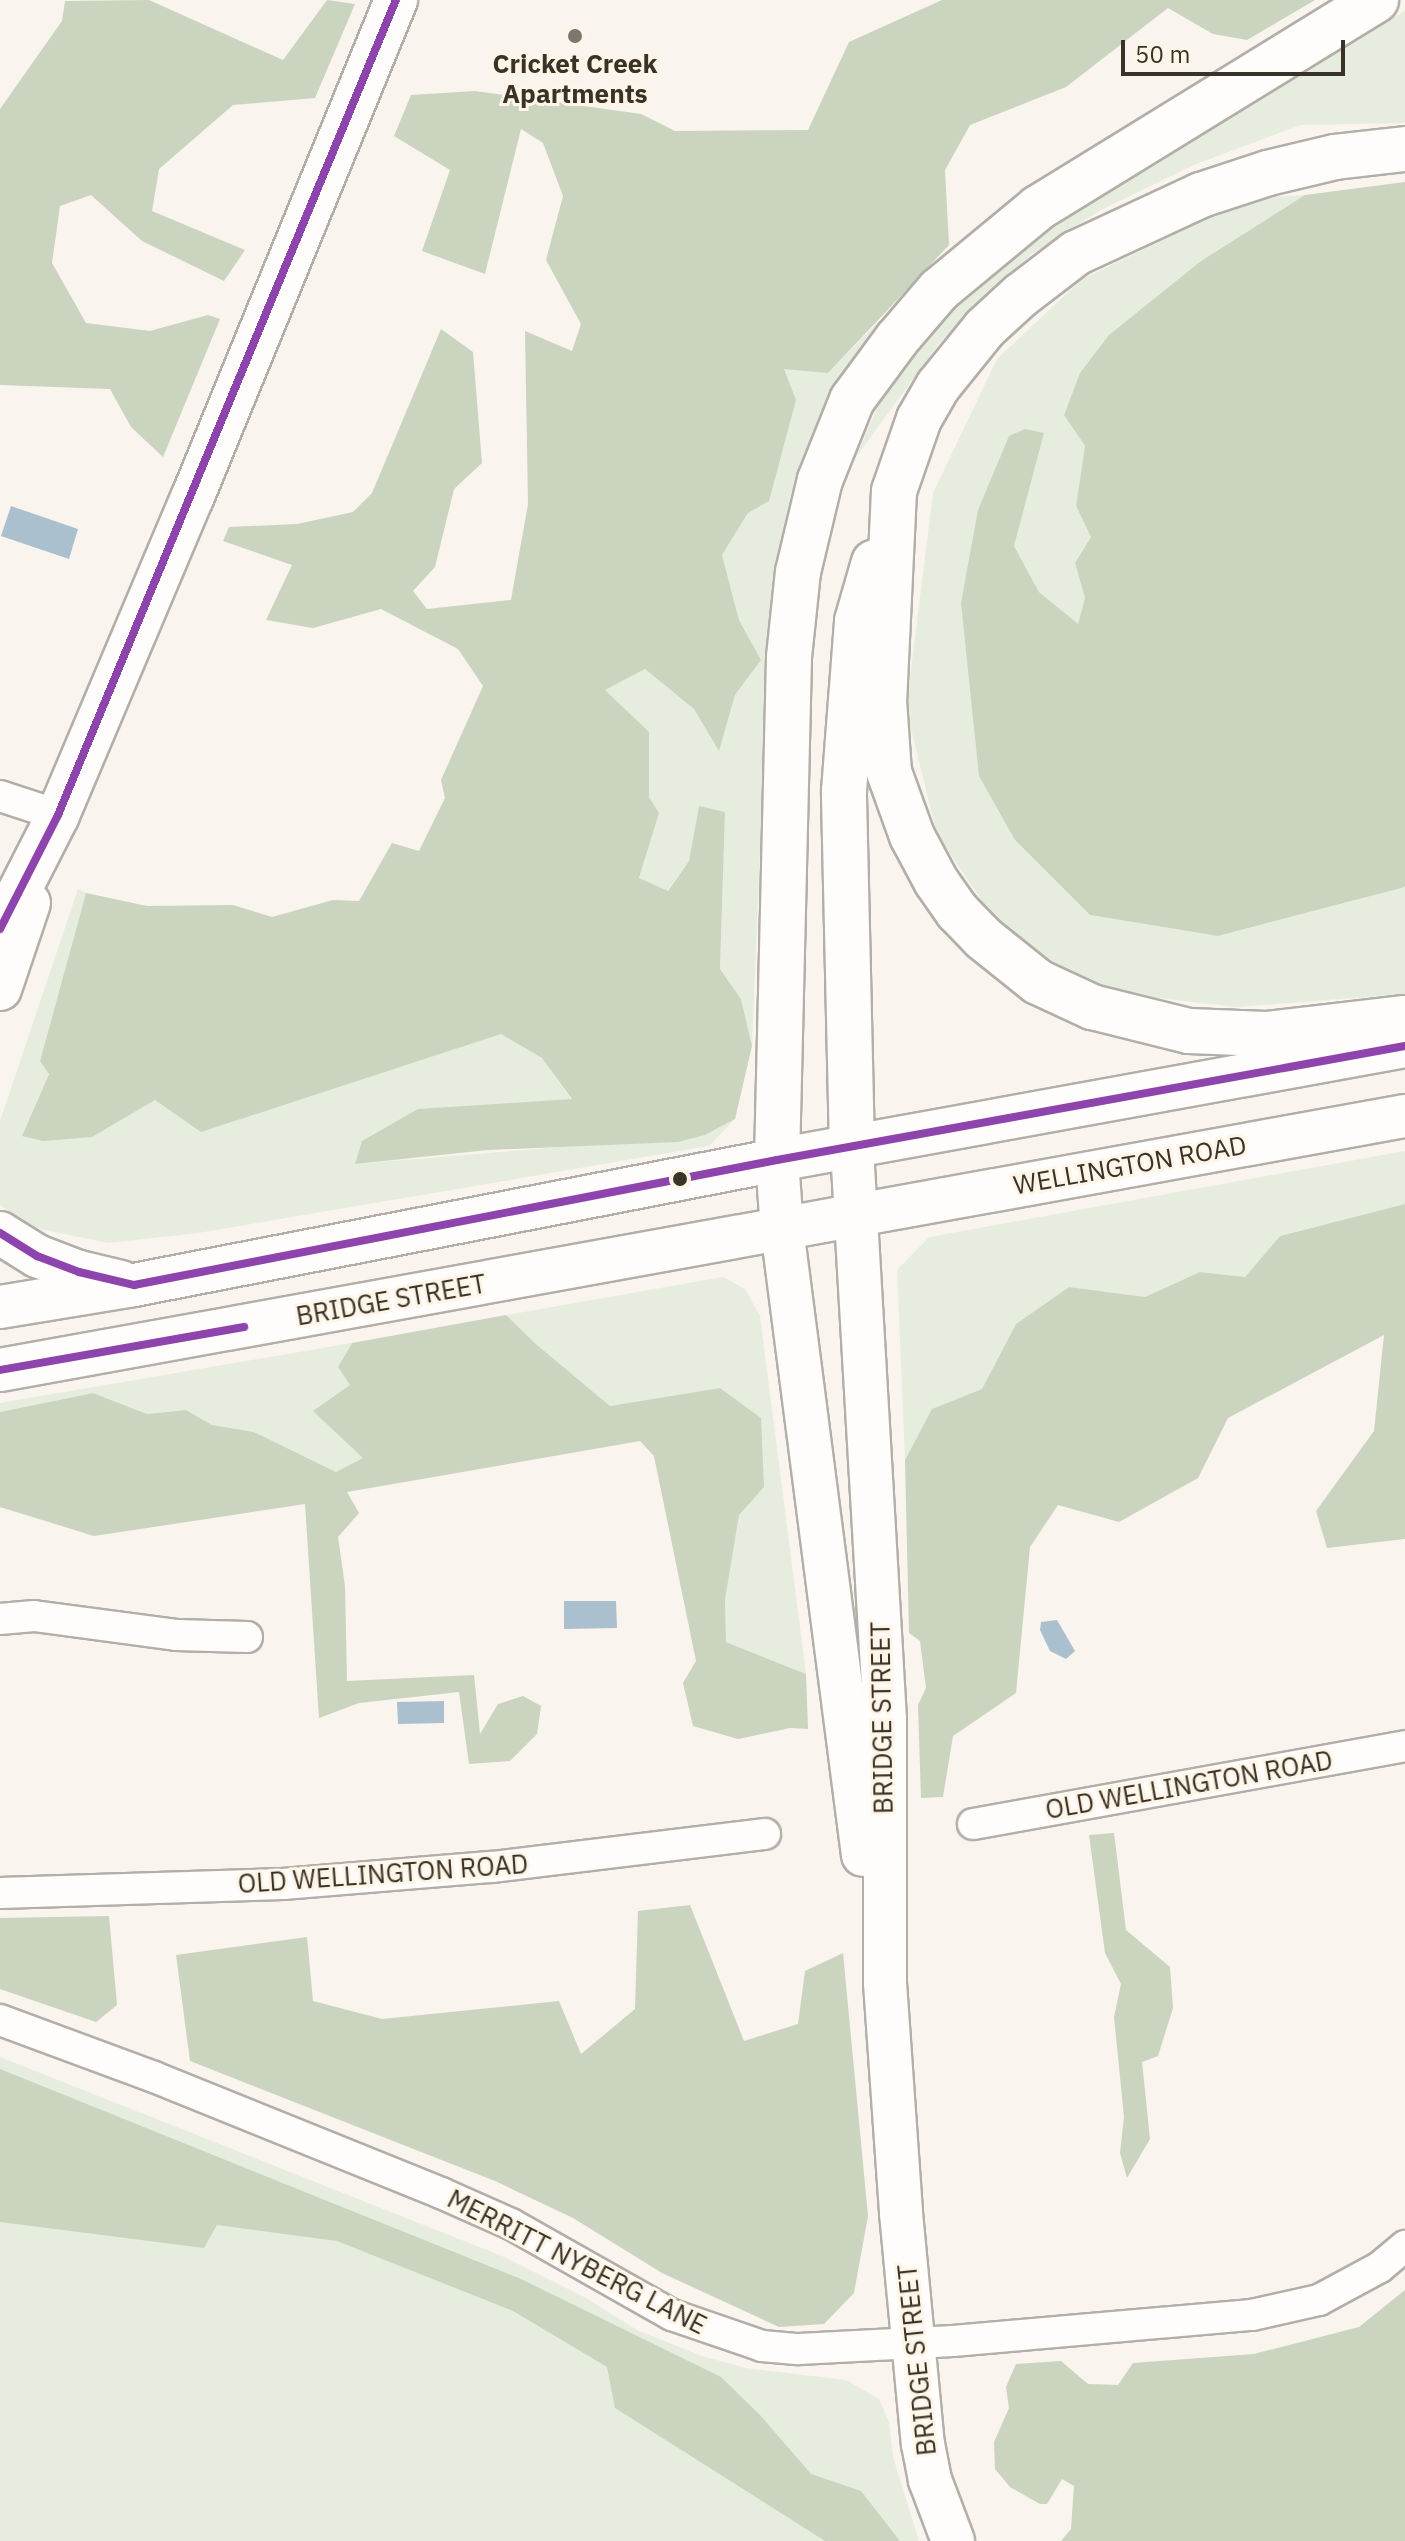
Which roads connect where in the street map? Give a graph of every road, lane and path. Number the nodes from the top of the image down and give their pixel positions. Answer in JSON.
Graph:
{"nodes":[{"id":1,"x":396,"y":0,"type":"edge"},
{"id":2,"x":1376,"y":0,"type":"edge"},
{"id":3,"x":1405,"y":149,"type":"edge"},
{"id":4,"x":894,"y":491,"type":"junction"},
{"id":5,"x":0,"y":796,"type":"edge"},
{"id":6,"x":58,"y":815,"type":"junction"},
{"id":7,"x":0,"y":929,"type":"edge"},
{"id":8,"x":0,"y":989,"type":"edge"},
{"id":9,"x":1405,"y":1018,"type":"edge"},
{"id":10,"x":1405,"y":1046,"type":"edge"},
{"id":11,"x":1405,"y":1116,"type":"edge"},
{"id":12,"x":852,"y":1149,"type":"junction"},
{"id":13,"x":777,"y":1160,"type":"junction"},
{"id":14,"x":854,"y":1214,"type":"junction"},
{"id":15,"x":782,"y":1229,"type":"junction"},
{"id":16,"x":0,"y":1233,"type":"edge"},
{"id":17,"x":134,"y":1285,"type":"junction"},
{"id":18,"x":0,"y":1307,"type":"edge"},
{"id":19,"x":0,"y":1370,"type":"edge"},
{"id":20,"x":0,"y":1619,"type":"edge"},
{"id":21,"x":247,"y":1637,"type":"dead end"},
{"id":22,"x":1405,"y":1746,"type":"edge"},
{"id":23,"x":973,"y":1824,"type":"dead end"},
{"id":24,"x":765,"y":1834,"type":"dead end"},
{"id":25,"x":0,"y":1893,"type":"edge"},
{"id":26,"x":885,"y":1983,"type":"junction"},
{"id":27,"x":0,"y":2020,"type":"edge"},
{"id":28,"x":1405,"y":2246,"type":"edge"},
{"id":29,"x":916,"y":2343,"type":"junction"},
{"id":30,"x":953,"y":2541,"type":"edge"}],
"edges":[{"from":1,"to":6,"type":"main road"},
{"from":2,"to":13,"type":"highway"},
{"from":3,"to":4,"type":"highway"},
{"from":4,"to":9,"type":"highway"},
{"from":4,"to":12,"type":"highway"},
{"from":5,"to":6,"type":"street"},
{"from":6,"to":7,"type":"main road"},
{"from":6,"to":8,"type":"main road"},
{"from":10,"to":12,"type":"main road"},
{"from":11,"to":14,"type":"main road","name":"WELLINGTON ROAD"},
{"from":12,"to":13,"type":"main road"},
{"from":12,"to":14,"type":"main road","name":"BRIDGE STREET"},
{"from":13,"to":15,"type":"main road","name":"BRIDGE STREET"},
{"from":13,"to":17,"type":"main road"},
{"from":14,"to":15,"type":"main road","name":"BRIDGE STREET"},
{"from":14,"to":26,"type":"main road","name":"BRIDGE STREET"},
{"from":15,"to":19,"type":"main road","name":"BRIDGE STREET"},
{"from":15,"to":26,"type":"main road","name":"BRIDGE STREET"},
{"from":16,"to":17,"type":"main road"},
{"from":17,"to":18,"type":"main road"},
{"from":20,"to":21,"type":"street"},
{"from":22,"to":23,"type":"street","name":"OLD WELLINGTON ROAD"},
{"from":24,"to":25,"type":"street","name":"OLD WELLINGTON ROAD"},
{"from":26,"to":29,"type":"main road","name":"BRIDGE STREET"},
{"from":27,"to":29,"type":"street","name":"MERRITT NYBERG LANE"},
{"from":28,"to":29,"type":"street","name":"MERRITT NYBERG LANE"},
{"from":29,"to":30,"type":"main road","name":"BRIDGE STREET"}]}
